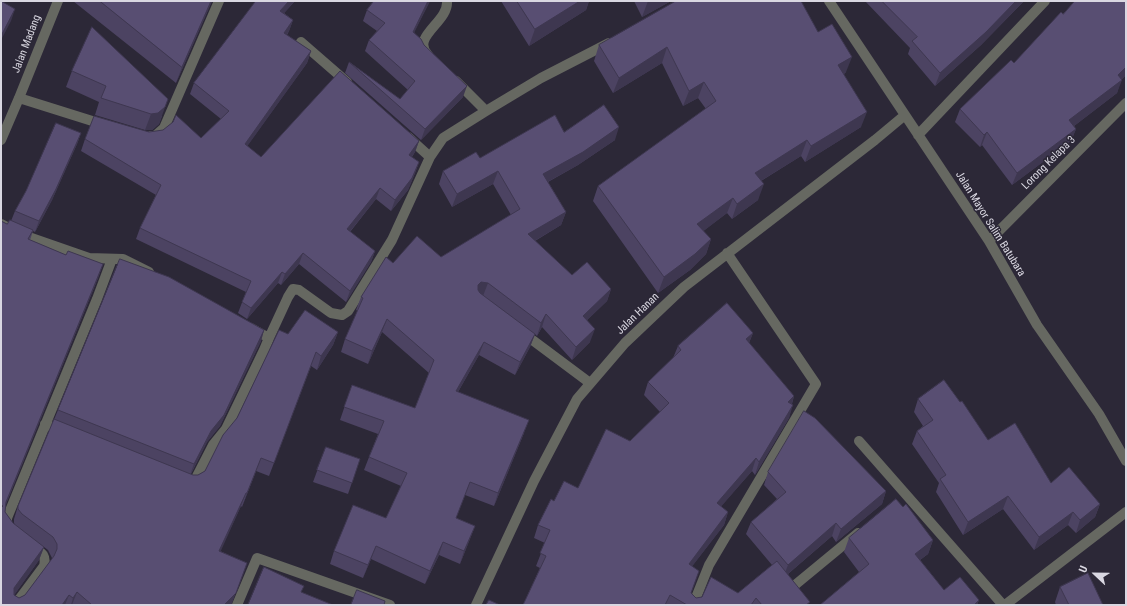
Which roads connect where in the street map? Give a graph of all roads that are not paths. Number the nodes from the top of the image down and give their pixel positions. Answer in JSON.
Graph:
{"nodes":[{"id":1,"x":58,"y":1,"type":"edge"},
{"id":2,"x":219,"y":1,"type":"edge"},
{"id":3,"x":447,"y":1,"type":"edge"},
{"id":4,"x":829,"y":1,"type":"edge"},
{"id":5,"x":1046,"y":1,"type":"edge"},
{"id":6,"x":618,"y":39,"type":"edge"},
{"id":7,"x":301,"y":42,"type":"edge"},
{"id":8,"x":436,"y":62,"type":"edge"},
{"id":9,"x":447,"y":72,"type":"edge"},
{"id":10,"x":354,"y":89,"type":"edge"},
{"id":11,"x":19,"y":98,"type":"junction"},
{"id":12,"x":1126,"y":103,"type":"edge"},
{"id":13,"x":486,"y":111,"type":"junction"},
{"id":14,"x":905,"y":116,"type":"junction"},
{"id":15,"x":115,"y":128,"type":"edge"},
{"id":16,"x":401,"y":131,"type":"edge"},
{"id":17,"x":918,"y":135,"type":"junction"},
{"id":18,"x":144,"y":137,"type":"edge"},
{"id":19,"x":1,"y":140,"type":"edge"},
{"id":20,"x":430,"y":157,"type":"junction"},
{"id":21,"x":1,"y":224,"type":"edge"},
{"id":22,"x":989,"y":241,"type":"junction"},
{"id":23,"x":727,"y":253,"type":"junction"},
{"id":24,"x":112,"y":259,"type":"junction"},
{"id":25,"x":160,"y":278,"type":"edge"},
{"id":26,"x":242,"y":322,"type":"edge"},
{"id":27,"x":516,"y":328,"type":"edge"},
{"id":28,"x":269,"y":338,"type":"junction"},
{"id":29,"x":590,"y":383,"type":"junction"},
{"id":30,"x":45,"y":424,"type":"junction"},
{"id":31,"x":74,"y":436,"type":"edge"},
{"id":32,"x":859,"y":441,"type":"dead end"},
{"id":33,"x":1126,"y":461,"type":"edge"},
{"id":34,"x":183,"y":479,"type":"edge"},
{"id":35,"x":1126,"y":512,"type":"edge"},
{"id":36,"x":869,"y":524,"type":"edge"},
{"id":37,"x":795,"y":585,"type":"edge"},
{"id":38,"x":480,"y":602,"type":"edge"},
{"id":39,"x":15,"y":605,"type":"edge"},
{"id":40,"x":237,"y":605,"type":"edge"},
{"id":41,"x":390,"y":605,"type":"edge"},
{"id":42,"x":693,"y":605,"type":"edge"},
{"id":43,"x":1004,"y":605,"type":"edge"}],
"edges":[{"from":1,"to":11,"type":"street","name":"Jalan Madang"},
{"from":2,"to":18,"type":"street"},
{"from":3,"to":8,"type":"street"},
{"from":4,"to":14,"type":"street","name":"Jalan Mayor Salim Batubara"},
{"from":5,"to":17,"type":"street"},
{"from":6,"to":13,"type":"street"},
{"from":7,"to":10,"type":"street"},
{"from":9,"to":13,"type":"street"},
{"from":11,"to":15,"type":"street"},
{"from":11,"to":19,"type":"street","name":"Jalan Madang"},
{"from":12,"to":22,"type":"street","name":"Lorong Kelapa 3"},
{"from":13,"to":20,"type":"street"},
{"from":14,"to":17,"type":"street","name":"Jalan Mayor Salim Batubara"},
{"from":14,"to":23,"type":"street","name":"Jalan Hanan"},
{"from":16,"to":20,"type":"street"},
{"from":17,"to":22,"type":"street","name":"Jalan Mayor Salim Batubara"},
{"from":20,"to":28,"type":"street"},
{"from":21,"to":24,"type":"street"},
{"from":22,"to":33,"type":"street","name":"Jalan Mayor Salim Batubara"},
{"from":23,"to":29,"type":"street","name":"Jalan Hanan"},
{"from":23,"to":42,"type":"street"},
{"from":24,"to":25,"type":"street"},
{"from":24,"to":30,"type":"street"},
{"from":26,"to":28,"type":"street"},
{"from":27,"to":29,"type":"street"},
{"from":28,"to":34,"type":"street"},
{"from":29,"to":38,"type":"street","name":"Jalan Hanan"},
{"from":30,"to":31,"type":"street"},
{"from":30,"to":39,"type":"street"},
{"from":32,"to":43,"type":"street"},
{"from":35,"to":43,"type":"street"},
{"from":36,"to":37,"type":"street"},
{"from":40,"to":41,"type":"street"}]}
